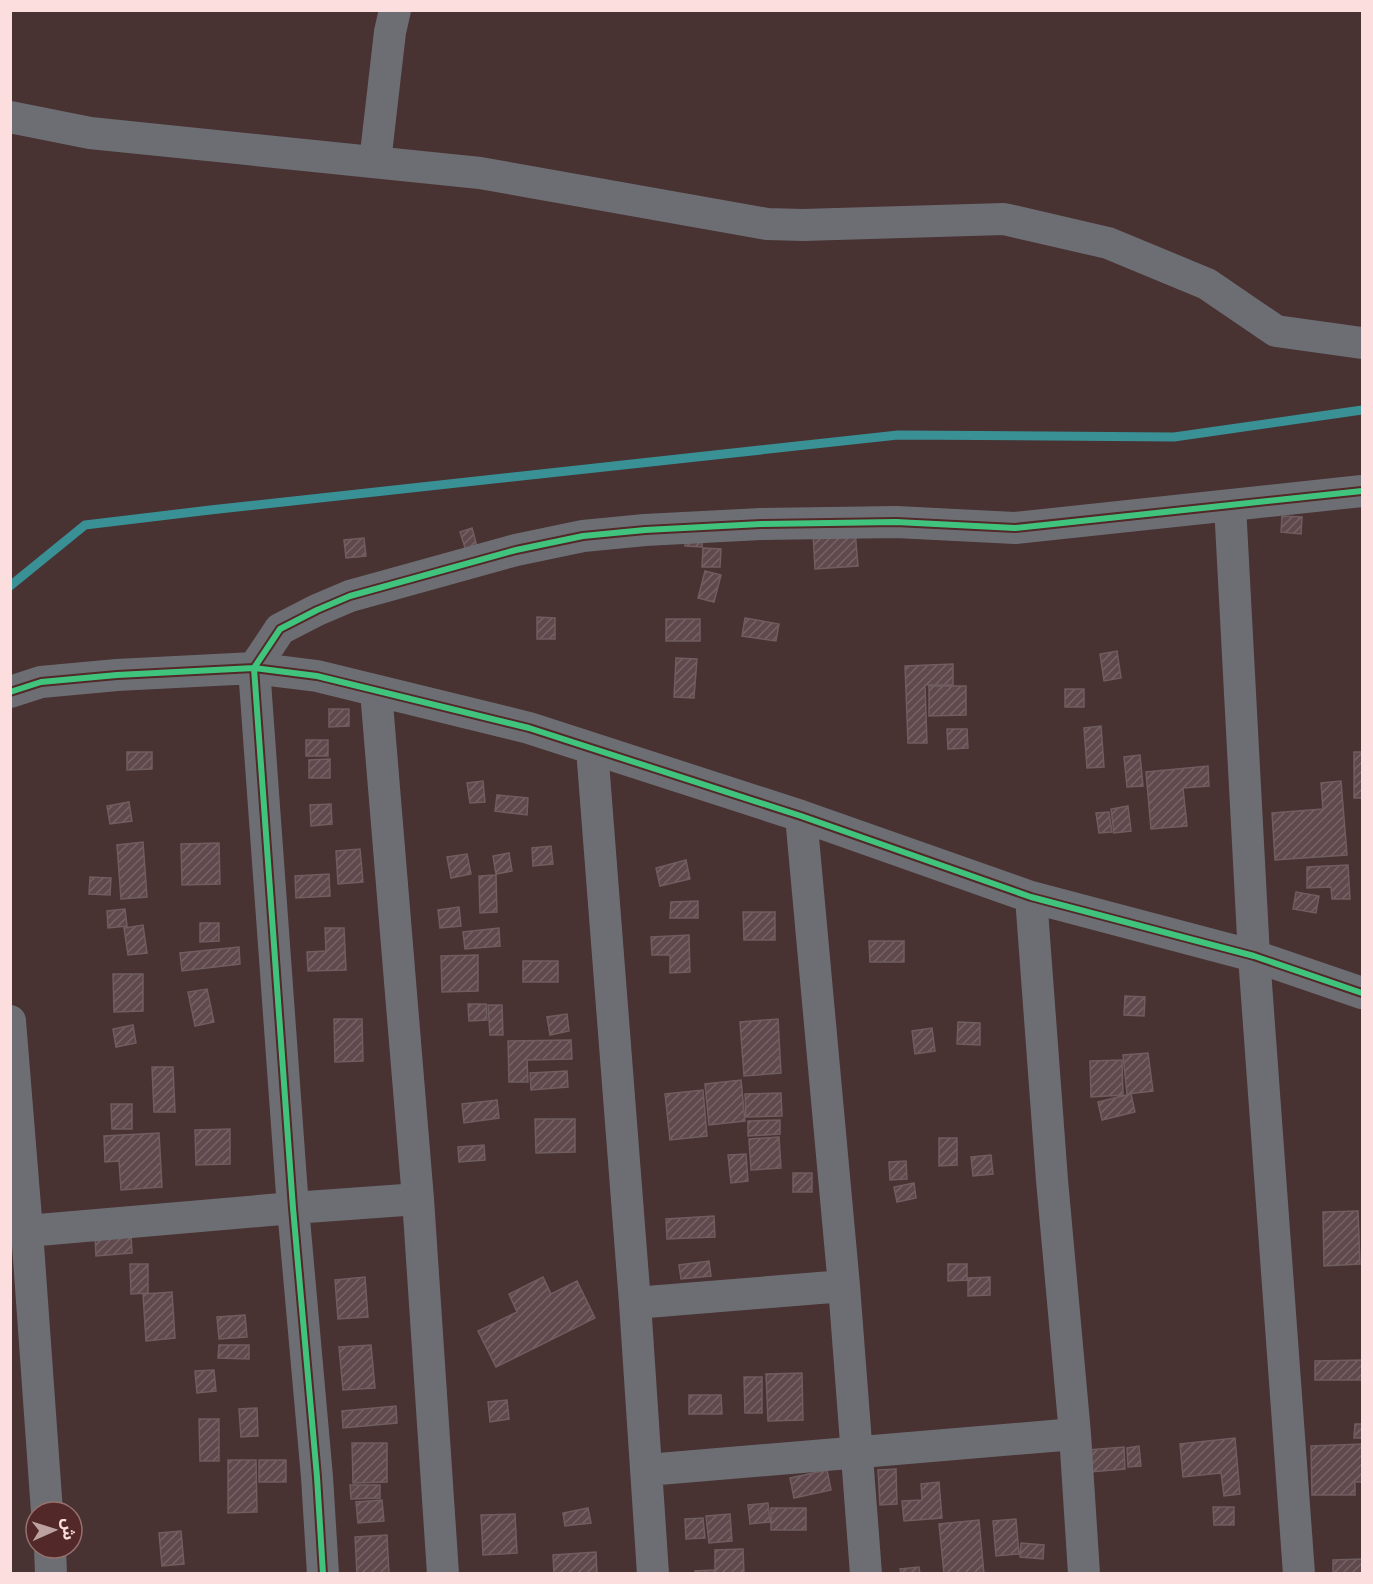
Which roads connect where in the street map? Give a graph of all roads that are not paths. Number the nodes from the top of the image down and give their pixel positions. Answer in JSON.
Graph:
{"nodes":[{"id":1,"x":395,"y":10,"type":"edge"},
{"id":2,"x":10,"y":117,"type":"edge"},
{"id":3,"x":375,"y":162,"type":"junction"},
{"id":4,"x":1362,"y":343,"type":"edge"},
{"id":5,"x":1362,"y":491,"type":"edge"},
{"id":6,"x":1230,"y":505,"type":"junction"},
{"id":7,"x":254,"y":668,"type":"junction"},
{"id":8,"x":376,"y":691,"type":"junction"},
{"id":9,"x":10,"y":692,"type":"edge"},
{"id":10,"x":592,"y":749,"type":"junction"},
{"id":11,"x":801,"y":816,"type":"junction"},
{"id":12,"x":1031,"y":897,"type":"junction"},
{"id":13,"x":1254,"y":956,"type":"junction"},
{"id":14,"x":1362,"y":993,"type":"edge"},
{"id":15,"x":10,"y":1021,"type":"edge"},
{"id":16,"x":12,"y":1055,"type":"edge"},
{"id":17,"x":418,"y":1199,"type":"junction"},
{"id":18,"x":293,"y":1208,"type":"junction"},
{"id":19,"x":27,"y":1231,"type":"junction"},
{"id":20,"x":844,"y":1286,"type":"junction"},
{"id":21,"x":635,"y":1303,"type":"junction"},
{"id":22,"x":1075,"y":1434,"type":"junction"},
{"id":23,"x":858,"y":1451,"type":"junction"},
{"id":24,"x":646,"y":1470,"type":"junction"},
{"id":25,"x":46,"y":1500,"type":"edge"},
{"id":26,"x":323,"y":1574,"type":"edge"},
{"id":27,"x":442,"y":1574,"type":"edge"},
{"id":28,"x":653,"y":1574,"type":"edge"},
{"id":29,"x":866,"y":1574,"type":"edge"},
{"id":30,"x":1084,"y":1574,"type":"edge"},
{"id":31,"x":1299,"y":1574,"type":"edge"}],
"edges":[{"from":1,"to":3,"type":"street"},
{"from":2,"to":3,"type":"street"},
{"from":3,"to":4,"type":"street"},
{"from":5,"to":6,"type":"street"},
{"from":6,"to":7,"type":"street"},
{"from":6,"to":13,"type":"street"},
{"from":7,"to":8,"type":"street"},
{"from":7,"to":9,"type":"street"},
{"from":7,"to":18,"type":"street"},
{"from":8,"to":10,"type":"street"},
{"from":8,"to":17,"type":"street"},
{"from":10,"to":11,"type":"street"},
{"from":10,"to":21,"type":"street"},
{"from":11,"to":12,"type":"street"},
{"from":11,"to":20,"type":"street"},
{"from":12,"to":13,"type":"street"},
{"from":12,"to":22,"type":"street"},
{"from":13,"to":14,"type":"street"},
{"from":13,"to":31,"type":"street"},
{"from":15,"to":16,"type":"street"},
{"from":16,"to":19,"type":"street"},
{"from":17,"to":18,"type":"street"},
{"from":17,"to":27,"type":"street"},
{"from":18,"to":19,"type":"street"},
{"from":18,"to":26,"type":"street"},
{"from":19,"to":25,"type":"street"},
{"from":20,"to":21,"type":"street"},
{"from":20,"to":23,"type":"street"},
{"from":21,"to":24,"type":"street"},
{"from":22,"to":23,"type":"street"},
{"from":22,"to":30,"type":"street"},
{"from":23,"to":24,"type":"street"},
{"from":23,"to":29,"type":"street"},
{"from":24,"to":28,"type":"street"}]}
